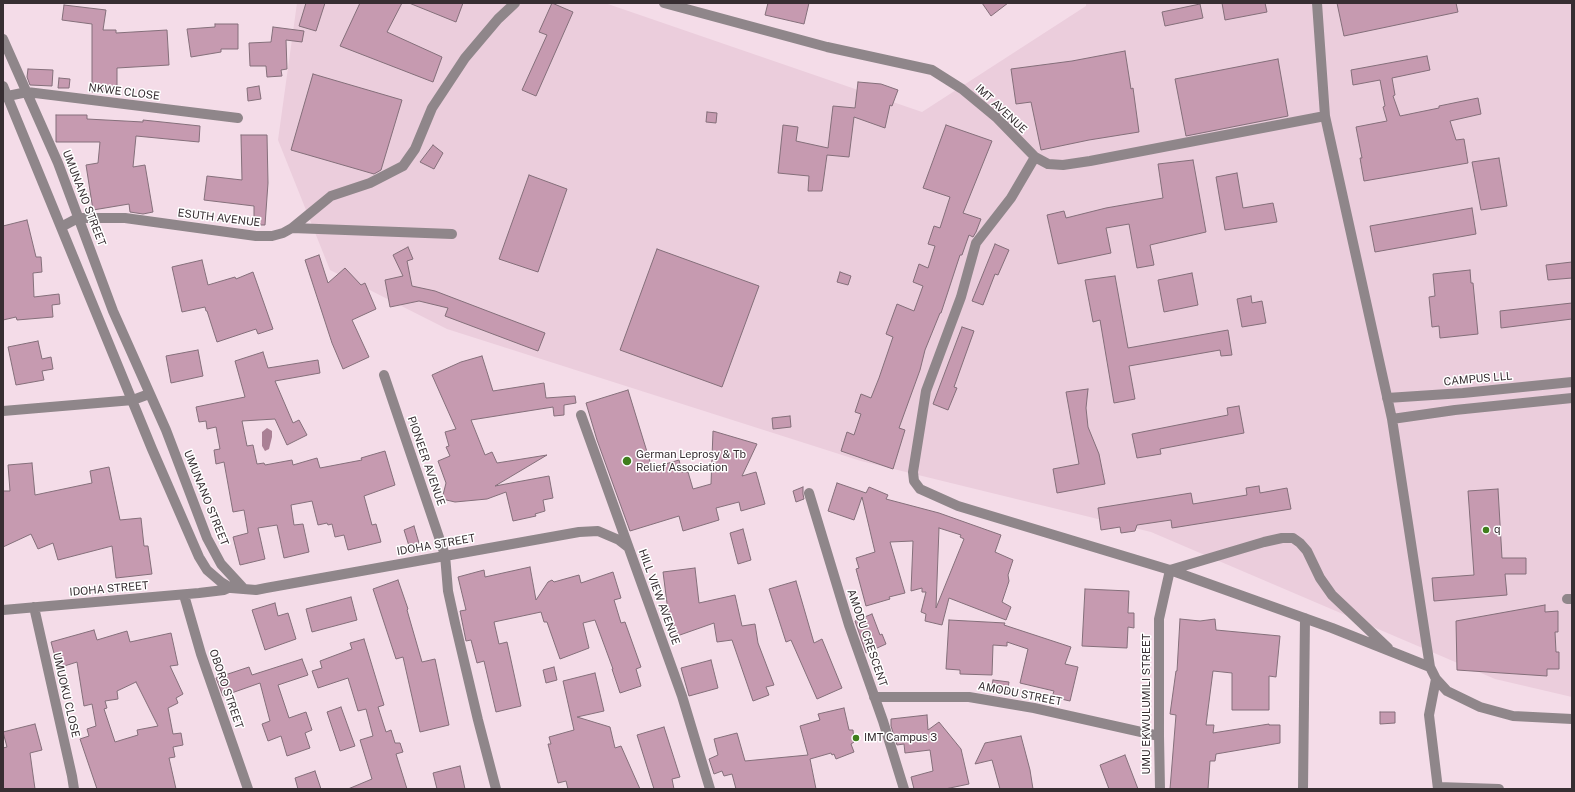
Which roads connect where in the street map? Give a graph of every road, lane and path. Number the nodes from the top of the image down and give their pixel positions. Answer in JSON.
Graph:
{"nodes":[{"id":1,"x":515,"y":3,"type":"edge"},
{"id":2,"x":664,"y":3,"type":"edge"},
{"id":3,"x":1317,"y":3,"type":"edge"},
{"id":4,"x":3,"y":39,"type":"edge"},
{"id":5,"x":3,"y":86,"type":"edge"},
{"id":6,"x":27,"y":92,"type":"junction"},
{"id":7,"x":5,"y":96,"type":"edge"},
{"id":8,"x":1325,"y":116,"type":"junction"},
{"id":9,"x":238,"y":118,"type":"dead end"},
{"id":10,"x":1034,"y":157,"type":"junction"},
{"id":11,"x":78,"y":218,"type":"junction"},
{"id":12,"x":61,"y":227,"type":"junction"},
{"id":13,"x":292,"y":228,"type":"junction"},
{"id":14,"x":452,"y":234,"type":"dead end"},
{"id":15,"x":384,"y":375,"type":"dead end"},
{"id":16,"x":1572,"y":382,"type":"edge"},
{"id":17,"x":149,"y":394,"type":"junction"},
{"id":18,"x":1387,"y":398,"type":"junction"},
{"id":19,"x":1572,"y":398,"type":"edge"},
{"id":20,"x":133,"y":400,"type":"junction"},
{"id":21,"x":3,"y":412,"type":"edge"},
{"id":22,"x":582,"y":415,"type":"dead end"},
{"id":23,"x":1392,"y":419,"type":"junction"},
{"id":24,"x":809,"y":493,"type":"dead end"},
{"id":25,"x":628,"y":547,"type":"junction"},
{"id":26,"x":445,"y":555,"type":"junction"},
{"id":27,"x":1170,"y":570,"type":"junction"},
{"id":28,"x":238,"y":587,"type":"junction"},
{"id":29,"x":184,"y":595,"type":"junction"},
{"id":30,"x":34,"y":607,"type":"junction"},
{"id":31,"x":3,"y":610,"type":"edge"},
{"id":32,"x":1305,"y":618,"type":"junction"},
{"id":33,"x":1392,"y":652,"type":"junction"},
{"id":34,"x":1430,"y":667,"type":"junction"},
{"id":35,"x":1436,"y":679,"type":"junction"},
{"id":36,"x":874,"y":697,"type":"junction"},
{"id":37,"x":1572,"y":720,"type":"edge"},
{"id":38,"x":1158,"y":736,"type":"junction"},
{"id":39,"x":1438,"y":788,"type":"edge"},
{"id":40,"x":74,"y":789,"type":"edge"},
{"id":41,"x":248,"y":789,"type":"edge"},
{"id":42,"x":496,"y":789,"type":"edge"},
{"id":43,"x":710,"y":789,"type":"edge"},
{"id":44,"x":904,"y":789,"type":"edge"},
{"id":45,"x":1160,"y":789,"type":"edge"},
{"id":46,"x":1303,"y":789,"type":"edge"},
{"id":47,"x":1499,"y":789,"type":"edge"}],
"edges":[{"from":1,"to":13,"type":"street","name":"ESUTH AVENUE"},
{"from":2,"to":10,"type":"street","name":"IMT AVENUE"},
{"from":3,"to":8,"type":"street"},
{"from":4,"to":6,"type":"street","name":"UMUNANO STREET"},
{"from":5,"to":7,"type":"street"},
{"from":6,"to":7,"type":"street","name":"NKWE CLOSE"},
{"from":6,"to":9,"type":"street","name":"NKWE CLOSE"},
{"from":6,"to":11,"type":"street","name":"UMUNANO STREET"},
{"from":7,"to":12,"type":"street"},
{"from":8,"to":10,"type":"street","name":"IMT AVENUE"},
{"from":8,"to":18,"type":"street"},
{"from":10,"to":27,"type":"street"},
{"from":11,"to":12,"type":"street"},
{"from":11,"to":13,"type":"street","name":"ESUTH AVENUE"},
{"from":11,"to":17,"type":"street","name":"UMUNANO STREET"},
{"from":12,"to":20,"type":"street"},
{"from":13,"to":14,"type":"street"},
{"from":15,"to":26,"type":"street","name":"PIONEER AVENUE"},
{"from":16,"to":18,"type":"street","name":"CAMPUS LLL"},
{"from":17,"to":20,"type":"street"},
{"from":17,"to":28,"type":"street","name":"UMUNANO STREET"},
{"from":18,"to":23,"type":"street"},
{"from":19,"to":23,"type":"street"},
{"from":20,"to":21,"type":"street"},
{"from":20,"to":28,"type":"street"},
{"from":22,"to":25,"type":"street","name":"HILL VIEW AVENUE"},
{"from":23,"to":34,"type":"street"},
{"from":24,"to":36,"type":"street","name":"AMODU CRESCENT"},
{"from":25,"to":26,"type":"street","name":"IDOHA STREET"},
{"from":25,"to":43,"type":"street","name":"HILL VIEW AVENUE"},
{"from":26,"to":28,"type":"street","name":"IDOHA STREET"},
{"from":26,"to":42,"type":"street","name":"PIONEER AVENUE"},
{"from":27,"to":32,"type":"street"},
{"from":27,"to":33,"type":"street"},
{"from":27,"to":38,"type":"street","name":"UMU EKWULUMILI STREET"},
{"from":28,"to":29,"type":"street","name":"IDOHA STREET"},
{"from":29,"to":30,"type":"street","name":"IDOHA STREET"},
{"from":29,"to":41,"type":"street","name":"OBORO STREET"},
{"from":30,"to":31,"type":"street","name":"IDOHA STREET"},
{"from":30,"to":40,"type":"street","name":"UMUOKU CLOSE"},
{"from":32,"to":33,"type":"street"},
{"from":32,"to":46,"type":"street"},
{"from":33,"to":34,"type":"street"},
{"from":34,"to":35,"type":"street"},
{"from":35,"to":37,"type":"street"},
{"from":35,"to":39,"type":"street"},
{"from":36,"to":38,"type":"street","name":"AMODU STREET"},
{"from":36,"to":44,"type":"street","name":"AMODU CRESCENT"},
{"from":38,"to":45,"type":"street","name":"UMU EKWULUMILI STREET"},
{"from":39,"to":47,"type":"street"}]}
